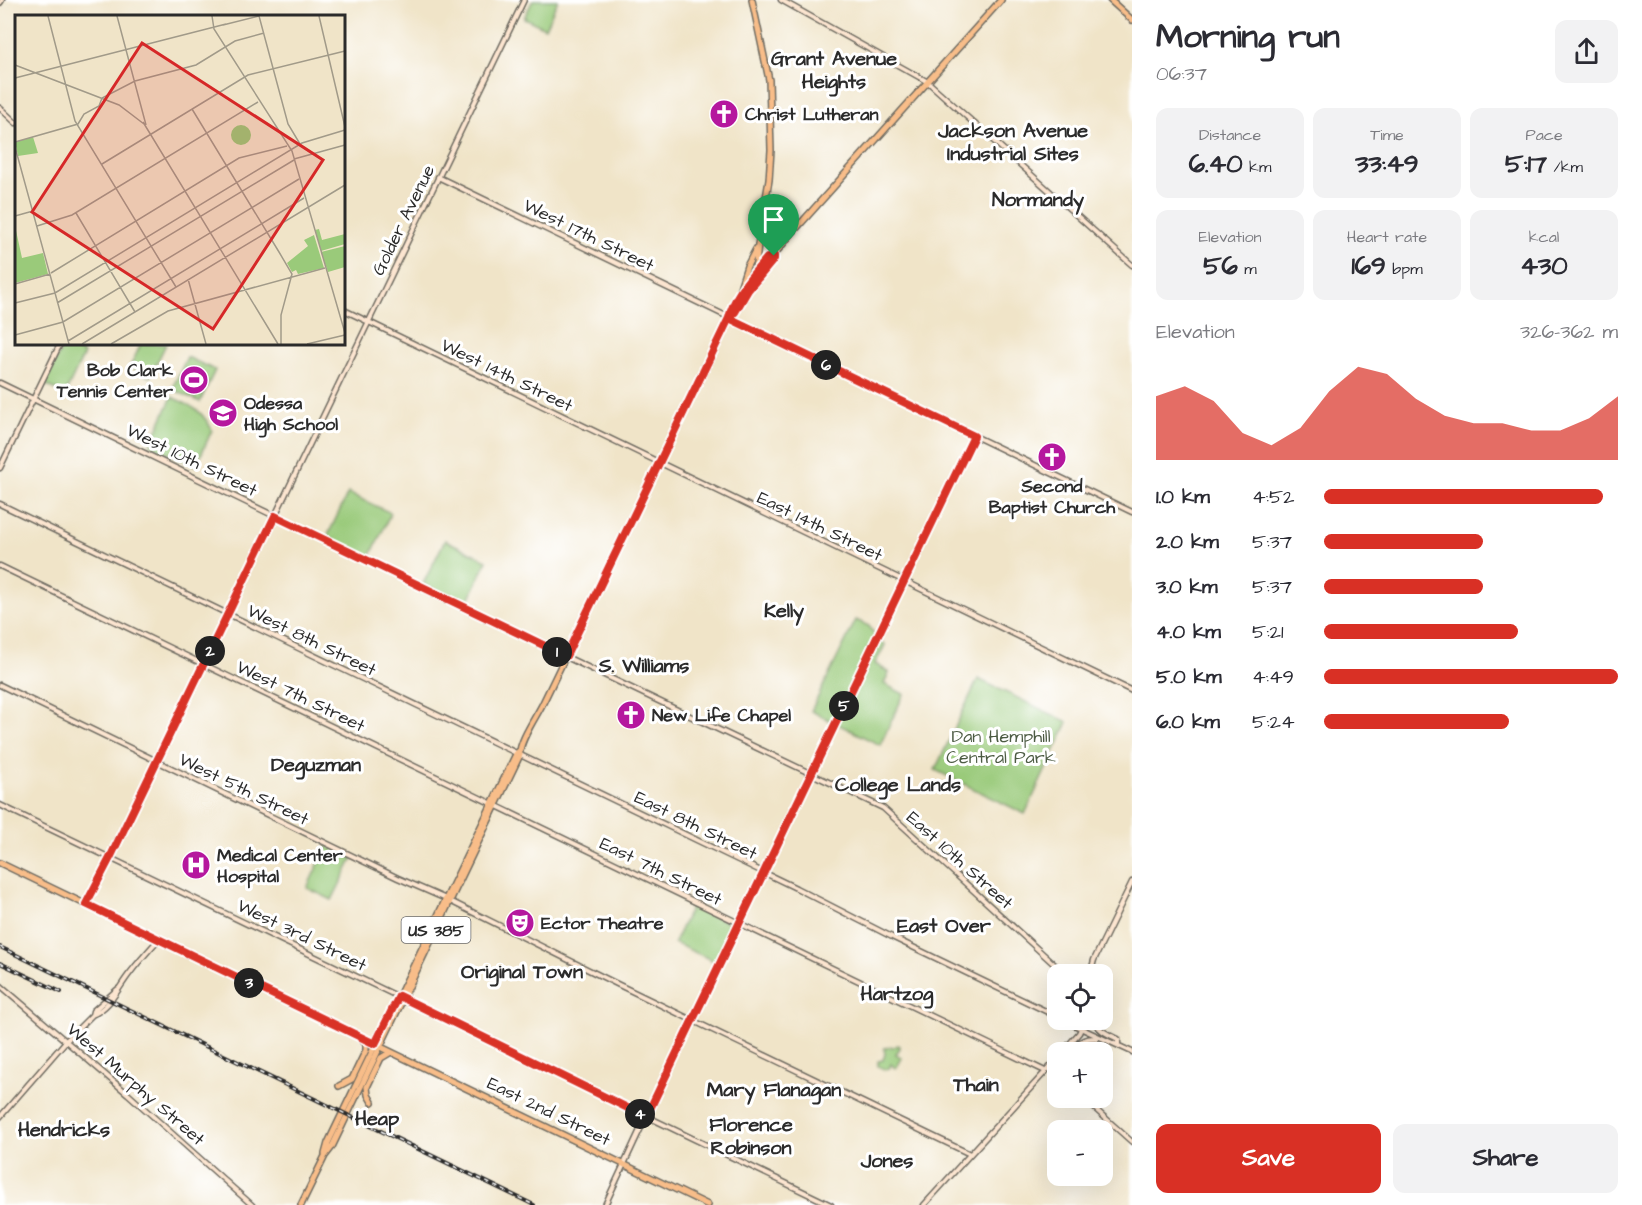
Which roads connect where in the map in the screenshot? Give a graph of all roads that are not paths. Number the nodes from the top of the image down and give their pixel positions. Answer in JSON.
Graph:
{"nodes":[{"id":1,"x":524,"y":0,"type":"edge"},
{"id":2,"x":752,"y":0,"type":"edge"},
{"id":3,"x":781,"y":0,"type":"edge"},
{"id":4,"x":1001,"y":0,"type":"edge"},
{"id":5,"x":1110,"y":0,"type":"edge"},
{"id":6,"x":1132,"y":20,"type":"edge"},
{"id":7,"x":928,"y":82,"type":"junction"},
{"id":8,"x":0,"y":108,"type":"edge"},
{"id":9,"x":15,"y":122,"type":"edge"},
{"id":10,"x":438,"y":177,"type":"junction"},
{"id":11,"x":757,"y":248,"type":"junction"},
{"id":12,"x":770,"y":257,"type":"junction"},
{"id":13,"x":1132,"y":265,"type":"edge"},
{"id":14,"x":755,"y":273,"type":"junction"},
{"id":15,"x":753,"y":284,"type":"junction"},
{"id":16,"x":739,"y":292,"type":"junction"},
{"id":17,"x":345,"y":310,"type":"edge"},
{"id":18,"x":729,"y":318,"type":"junction"},
{"id":19,"x":368,"y":322,"type":"junction"},
{"id":20,"x":60,"y":345,"type":"edge"},
{"id":21,"x":0,"y":383,"type":"edge"},
{"id":22,"x":34,"y":398,"type":"junction"},
{"id":23,"x":974,"y":436,"type":"junction"},
{"id":24,"x":659,"y":463,"type":"junction"},
{"id":25,"x":0,"y":468,"type":"edge"},
{"id":26,"x":0,"y":504,"type":"edge"},
{"id":27,"x":1132,"y":512,"type":"edge"},
{"id":28,"x":275,"y":516,"type":"junction"},
{"id":29,"x":0,"y":566,"type":"edge"},
{"id":30,"x":904,"y":581,"type":"junction"},
{"id":31,"x":228,"y":614,"type":"junction"},
{"id":32,"x":566,"y":656,"type":"junction"},
{"id":33,"x":204,"y":664,"type":"junction"},
{"id":34,"x":0,"y":685,"type":"edge"},
{"id":35,"x":1132,"y":691,"type":"edge"},
{"id":36,"x":518,"y":753,"type":"junction"},
{"id":37,"x":156,"y":761,"type":"junction"},
{"id":38,"x":811,"y":774,"type":"junction"},
{"id":39,"x":494,"y":804,"type":"junction"},
{"id":40,"x":0,"y":805,"type":"edge"},
{"id":41,"x":110,"y":858,"type":"junction"},
{"id":42,"x":0,"y":863,"type":"edge"},
{"id":43,"x":764,"y":873,"type":"junction"},
{"id":44,"x":1132,"y":882,"type":"edge"},
{"id":45,"x":448,"y":900,"type":"junction"},
{"id":46,"x":86,"y":904,"type":"junction"},
{"id":47,"x":740,"y":924,"type":"junction"},
{"id":48,"x":159,"y":939,"type":"junction"},
{"id":49,"x":1054,"y":964,"type":"edge"},
{"id":50,"x":1093,"y":964,"type":"edge"},
{"id":51,"x":0,"y":985,"type":"edge"},
{"id":52,"x":401,"y":997,"type":"junction"},
{"id":53,"x":1047,"y":1012,"type":"edge"},
{"id":54,"x":693,"y":1020,"type":"junction"},
{"id":55,"x":1080,"y":1030,"type":"edge"},
{"id":56,"x":1083,"y":1030,"type":"edge"},
{"id":57,"x":1101,"y":1030,"type":"edge"},
{"id":58,"x":362,"y":1038,"type":"junction"},
{"id":59,"x":1104,"y":1039,"type":"junction"},
{"id":60,"x":66,"y":1041,"type":"junction"},
{"id":61,"x":1070,"y":1042,"type":"edge"},
{"id":62,"x":1078,"y":1042,"type":"edge"},
{"id":63,"x":378,"y":1045,"type":"junction"},
{"id":64,"x":1118,"y":1045,"type":"junction"},
{"id":65,"x":391,"y":1052,"type":"junction"},
{"id":66,"x":1132,"y":1052,"type":"edge"},
{"id":67,"x":1047,"y":1070,"type":"joint"},
{"id":68,"x":339,"y":1086,"type":"dead end"},
{"id":69,"x":372,"y":1102,"type":"dead end"},
{"id":70,"x":1094,"y":1108,"type":"edge"},
{"id":71,"x":0,"y":1117,"type":"edge"},
{"id":72,"x":646,"y":1117,"type":"junction"},
{"id":73,"x":1132,"y":1142,"type":"edge"},
{"id":74,"x":970,"y":1154,"type":"junction"},
{"id":75,"x":624,"y":1164,"type":"junction"},
{"id":76,"x":252,"y":1205,"type":"edge"},
{"id":77,"x":301,"y":1205,"type":"edge"},
{"id":78,"x":605,"y":1205,"type":"edge"},
{"id":79,"x":708,"y":1205,"type":"edge"},
{"id":80,"x":831,"y":1205,"type":"edge"},
{"id":81,"x":924,"y":1205,"type":"edge"}],
"edges":[{"from":1,"to":10,"type":"street","name":"Golder Avenue"},
{"from":2,"to":11,"type":"main road"},
{"from":3,"to":7,"type":"street"},
{"from":4,"to":7,"type":"main road","number":"US 385"},
{"from":5,"to":6,"type":"main road"},
{"from":7,"to":12,"type":"main road","number":"US 385"},
{"from":7,"to":13,"type":"street"},
{"from":8,"to":9,"type":"street"},
{"from":10,"to":18,"type":"street","name":"West 17th Street"},
{"from":10,"to":19,"type":"street","name":"Golder Avenue"},
{"from":11,"to":12,"type":"main road"},
{"from":11,"to":14,"type":"main road"},
{"from":11,"to":16,"type":"main road"},
{"from":12,"to":14,"type":"main road","number":"US 385"},
{"from":12,"to":15,"type":"main road","number":"US 385"},
{"from":14,"to":15,"type":"main road"},
{"from":14,"to":16,"type":"main road","number":"US 385"},
{"from":15,"to":18,"type":"main road","number":"US 385"},
{"from":16,"to":18,"type":"main road","number":"US 385"},
{"from":17,"to":19,"type":"street","name":"West 14th Street"},
{"from":18,"to":23,"type":"street","name":"West 17th Street"},
{"from":18,"to":24,"type":"main road","number":"US 385"},
{"from":19,"to":24,"type":"street","name":"West 14th Street"},
{"from":19,"to":28,"type":"street","name":"Golder Avenue"},
{"from":20,"to":22,"type":"street"},
{"from":21,"to":22,"type":"street","name":"West 10th Street"},
{"from":22,"to":25,"type":"street"},
{"from":22,"to":28,"type":"street","name":"West 10th Street"},
{"from":23,"to":27,"type":"street","name":"West 17th Street"},
{"from":23,"to":30,"type":"street"},
{"from":24,"to":30,"type":"street","name":"East 14th Street"},
{"from":24,"to":32,"type":"main road","number":"US 385"},
{"from":26,"to":31,"type":"street","name":"West 8th Street"},
{"from":28,"to":31,"type":"street","name":"Golder Avenue"},
{"from":28,"to":32,"type":"street","name":"West 10th Street"},
{"from":29,"to":33,"type":"street","name":"West 7th Street"},
{"from":30,"to":35,"type":"street","name":"East 14th Street"},
{"from":30,"to":38,"type":"street"},
{"from":31,"to":33,"type":"street","name":"Golder Avenue"},
{"from":31,"to":36,"type":"street","name":"West 8th Street"},
{"from":32,"to":36,"type":"main road","number":"US 385"},
{"from":32,"to":38,"type":"street","name":"East 10th Street"},
{"from":33,"to":37,"type":"street","name":"Golder Avenue"},
{"from":33,"to":39,"type":"street","name":"West 7th Street"},
{"from":34,"to":37,"type":"street","name":"West 5th Street"},
{"from":36,"to":39,"type":"main road","number":"US 385"},
{"from":36,"to":43,"type":"street","name":"East 8th Street"},
{"from":37,"to":41,"type":"street","name":"Golder Avenue"},
{"from":37,"to":45,"type":"street","name":"West 5th Street"},
{"from":38,"to":43,"type":"street"},
{"from":38,"to":49,"type":"street","name":"East 10th Street"},
{"from":39,"to":45,"type":"main road","number":"US 385"},
{"from":39,"to":47,"type":"street","name":"East 7th Street"},
{"from":40,"to":41,"type":"street","name":"West 3rd Street"},
{"from":41,"to":46,"type":"street","name":"Golder Avenue"},
{"from":41,"to":52,"type":"street","name":"West 3rd Street"},
{"from":42,"to":46,"type":"main road","name":"East 2nd Street"},
{"from":43,"to":47,"type":"street"},
{"from":43,"to":53,"type":"street","name":"East 8th Street"},
{"from":44,"to":50,"type":"street"},
{"from":45,"to":52,"type":"main road","number":"US 385"},
{"from":45,"to":54,"type":"street","name":"West 5th Street"},
{"from":46,"to":48,"type":"main road","name":"East 2nd Street"},
{"from":47,"to":54,"type":"street"},
{"from":47,"to":67,"type":"street","name":"East 7th Street"},
{"from":48,"to":58,"type":"main road","name":"East 2nd Street"},
{"from":48,"to":60,"type":"street"},
{"from":51,"to":60,"type":"street","name":"West Murphy Street"},
{"from":52,"to":63,"type":"main road","number":"US 385"},
{"from":52,"to":72,"type":"street","name":"West 3rd Street"},
{"from":54,"to":72,"type":"street"},
{"from":54,"to":74,"type":"street","name":"West 5th Street"},
{"from":55,"to":61,"type":"street"},
{"from":56,"to":59,"type":"street"},
{"from":57,"to":64,"type":"street"},
{"from":58,"to":63,"type":"main road","name":"East 2nd Street"},
{"from":58,"to":68,"type":"main road"},
{"from":59,"to":62,"type":"street"},
{"from":59,"to":64,"type":"street"},
{"from":60,"to":71,"type":"street"},
{"from":60,"to":76,"type":"street","name":"West Murphy Street"},
{"from":63,"to":65,"type":"main road","name":"East 2nd Street"},
{"from":63,"to":77,"type":"main road","number":"US 385"},
{"from":64,"to":66,"type":"street"},
{"from":65,"to":69,"type":"main road"},
{"from":65,"to":75,"type":"main road","name":"East 2nd Street"},
{"from":67,"to":74,"type":"street"},
{"from":70,"to":73,"type":"street"},
{"from":72,"to":75,"type":"street"},
{"from":72,"to":80,"type":"street","name":"West 3rd Street"},
{"from":74,"to":81,"type":"street"},
{"from":75,"to":78,"type":"street"},
{"from":75,"to":79,"type":"main road","name":"East 2nd Street"}]}
